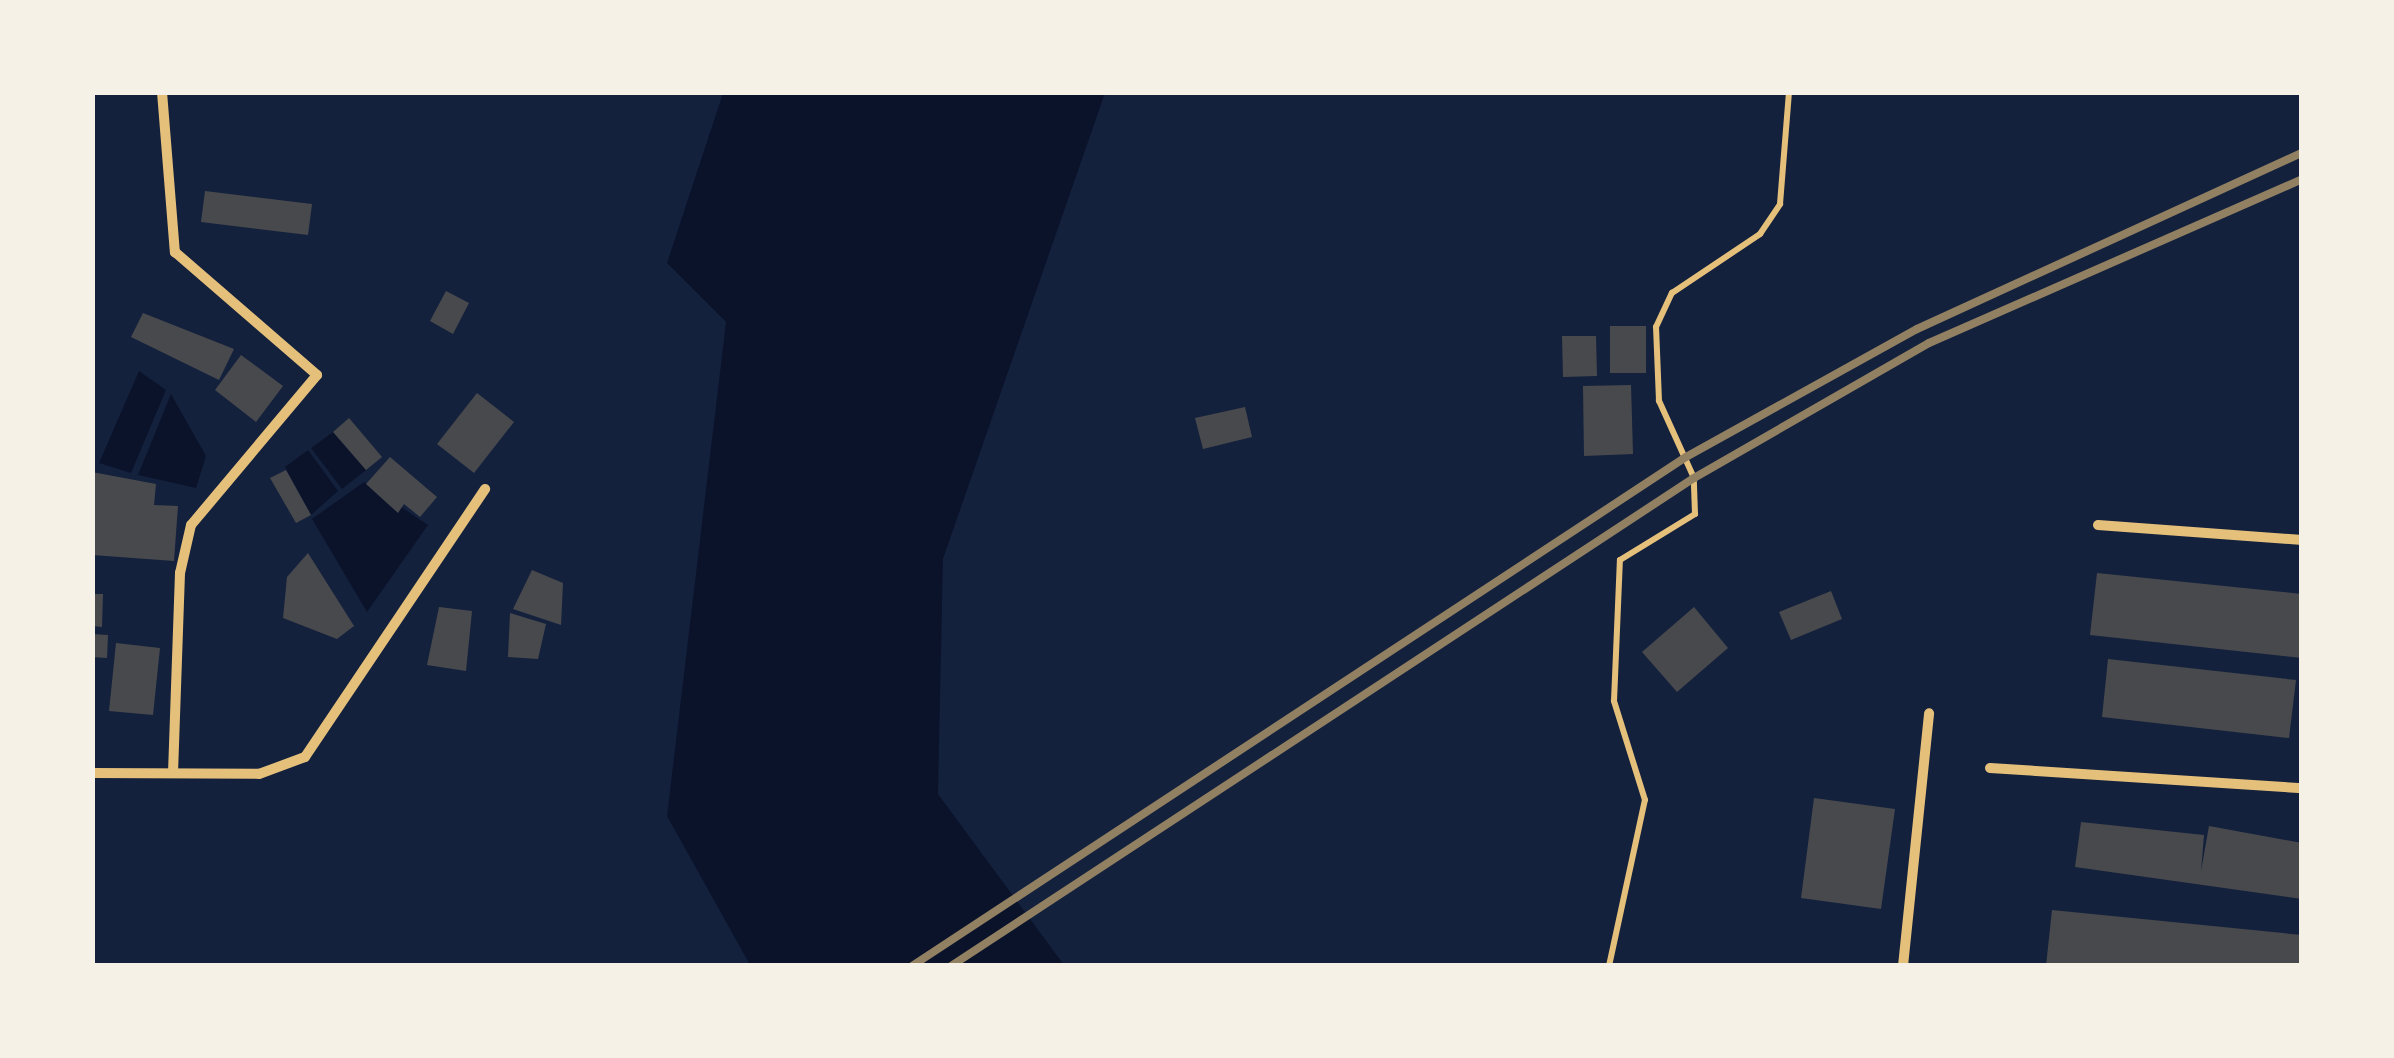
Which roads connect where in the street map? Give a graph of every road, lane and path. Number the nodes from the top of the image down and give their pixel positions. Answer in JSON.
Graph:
{"nodes":[{"id":1,"x":162,"y":92,"type":"edge"},
{"id":2,"x":1788,"y":92,"type":"edge"},
{"id":3,"x":486,"y":489,"type":"dead end"},
{"id":4,"x":2098,"y":525,"type":"dead end"},
{"id":5,"x":2302,"y":540,"type":"edge"},
{"id":6,"x":1929,"y":713,"type":"dead end"},
{"id":7,"x":174,"y":768,"type":"junction"},
{"id":8,"x":1990,"y":768,"type":"dead end"},
{"id":9,"x":92,"y":773,"type":"edge"},
{"id":10,"x":2302,"y":788,"type":"edge"},
{"id":11,"x":1609,"y":966,"type":"edge"},
{"id":12,"x":1903,"y":966,"type":"edge"}],
"edges":[{"from":1,"to":7,"type":"street"},
{"from":2,"to":11,"type":"path"},
{"from":3,"to":7,"type":"street"},
{"from":4,"to":5,"type":"street"},
{"from":6,"to":12,"type":"street"},
{"from":7,"to":9,"type":"street"},
{"from":8,"to":10,"type":"street"}]}
